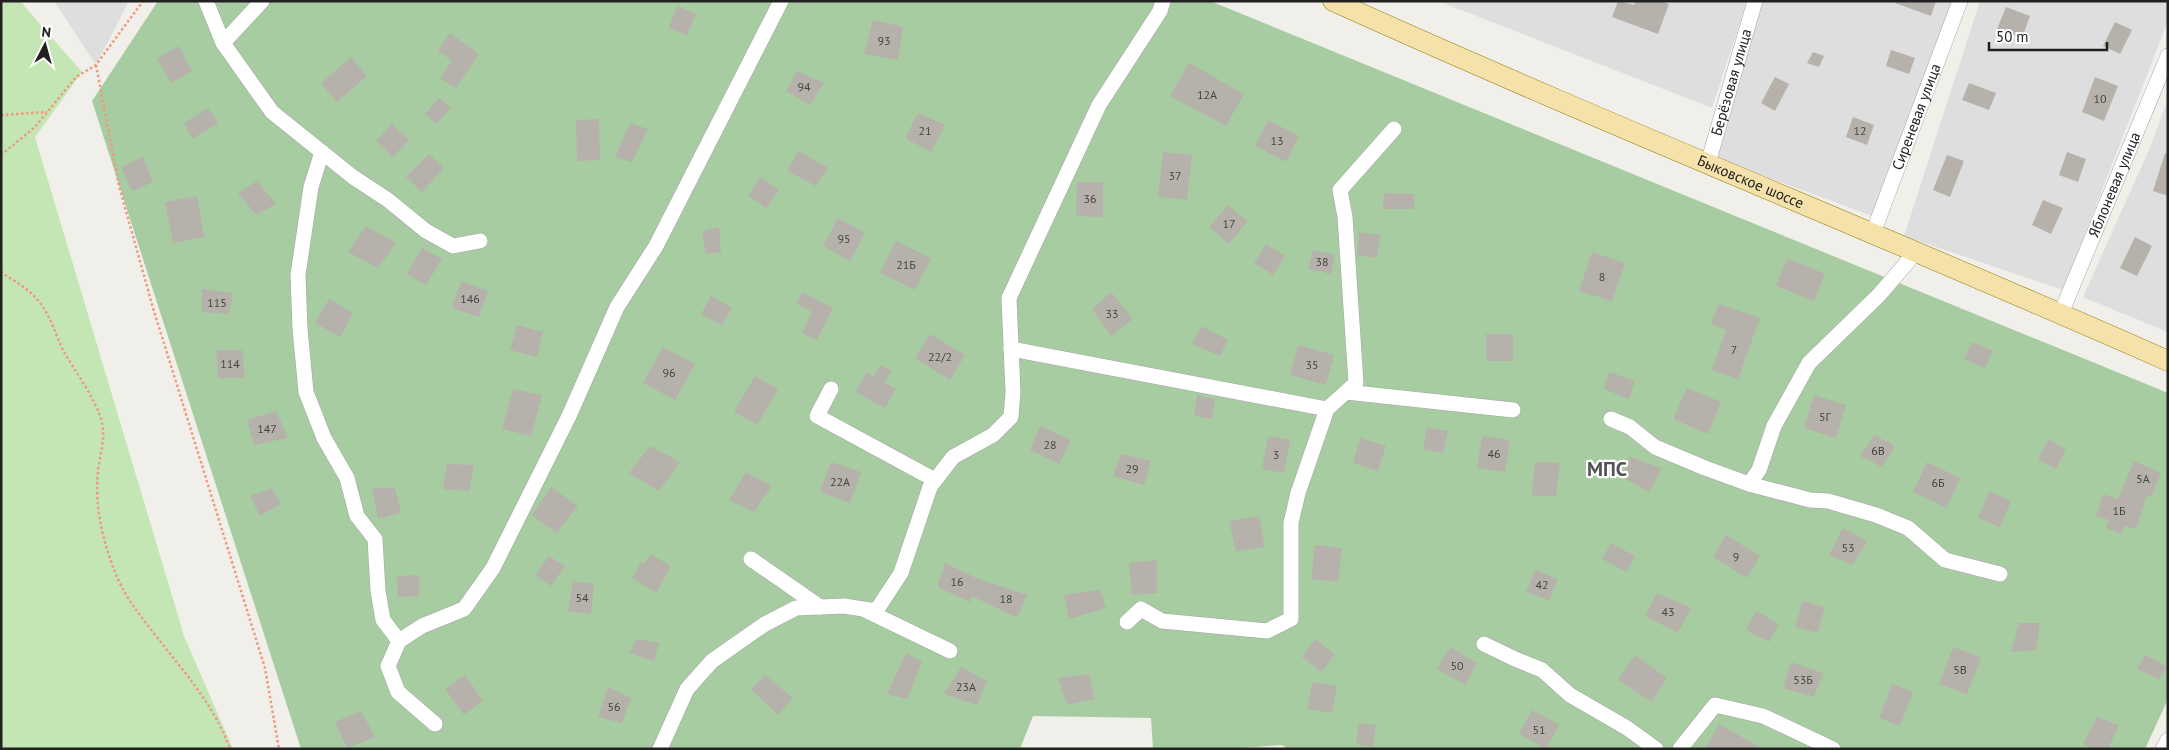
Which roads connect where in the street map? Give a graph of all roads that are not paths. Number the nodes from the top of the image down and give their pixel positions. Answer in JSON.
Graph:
{"nodes":[{"id":1,"x":206,"y":1,"type":"edge"},
{"id":2,"x":262,"y":1,"type":"edge"},
{"id":3,"x":781,"y":1,"type":"edge"},
{"id":4,"x":1164,"y":1,"type":"edge"},
{"id":5,"x":1333,"y":1,"type":"edge"},
{"id":6,"x":1755,"y":1,"type":"edge"},
{"id":7,"x":1960,"y":1,"type":"edge"},
{"id":8,"x":223,"y":43,"type":"junction"},
{"id":9,"x":2168,"y":56,"type":"edge"},
{"id":10,"x":1394,"y":129,"type":"dead end"},
{"id":11,"x":322,"y":152,"type":"junction"},
{"id":12,"x":1708,"y":163,"type":"junction"},
{"id":13,"x":1873,"y":233,"type":"junction"},
{"id":14,"x":480,"y":241,"type":"dead end"},
{"id":15,"x":1916,"y":252,"type":"junction"},
{"id":16,"x":2061,"y":313,"type":"junction"},
{"id":17,"x":1011,"y":349,"type":"junction"},
{"id":18,"x":2168,"y":361,"type":"edge"},
{"id":19,"x":831,"y":389,"type":"dead end"},
{"id":20,"x":1346,"y":392,"type":"junction"},
{"id":21,"x":1327,"y":408,"type":"junction"},
{"id":22,"x":1513,"y":410,"type":"dead end"},
{"id":23,"x":1610,"y":419,"type":"dead end"},
{"id":24,"x":935,"y":480,"type":"junction"},
{"id":25,"x":1749,"y":484,"type":"junction"},
{"id":26,"x":752,"y":559,"type":"dead end"},
{"id":27,"x":2000,"y":574,"type":"dead end"},
{"id":28,"x":820,"y":607,"type":"junction"},
{"id":29,"x":864,"y":609,"type":"junction"},
{"id":30,"x":1127,"y":622,"type":"dead end"},
{"id":31,"x":399,"y":641,"type":"junction"},
{"id":32,"x":1484,"y":644,"type":"dead end"},
{"id":33,"x":950,"y":651,"type":"dead end"},
{"id":34,"x":435,"y":724,"type":"dead end"},
{"id":35,"x":2168,"y":740,"type":"edge"},
{"id":36,"x":660,"y":749,"type":"edge"},
{"id":37,"x":1656,"y":749,"type":"edge"},
{"id":38,"x":1680,"y":749,"type":"edge"},
{"id":39,"x":1833,"y":749,"type":"edge"},
{"id":40,"x":2163,"y":749,"type":"edge"}],
"edges":[{"from":1,"to":8,"type":"street"},
{"from":2,"to":8,"type":"street"},
{"from":3,"to":31,"type":"street"},
{"from":4,"to":17,"type":"street"},
{"from":5,"to":12,"type":"main road","name":"Быковское шоссе"},
{"from":6,"to":12,"type":"street","name":"Берёзовая улица"},
{"from":7,"to":13,"type":"street","name":"Сиреневая улица"},
{"from":8,"to":11,"type":"street"},
{"from":9,"to":16,"type":"street","name":"Яблоневая улица"},
{"from":10,"to":20,"type":"street"},
{"from":11,"to":14,"type":"street"},
{"from":11,"to":31,"type":"street"},
{"from":12,"to":13,"type":"main road","name":"Быковское шоссе"},
{"from":13,"to":15,"type":"main road","name":"Быковское шоссе"},
{"from":15,"to":16,"type":"main road","name":"Быковское шоссе"},
{"from":15,"to":25,"type":"street"},
{"from":16,"to":18,"type":"main road","name":"Быковское шоссе"},
{"from":17,"to":21,"type":"street"},
{"from":17,"to":24,"type":"street"},
{"from":19,"to":24,"type":"street"},
{"from":20,"to":21,"type":"street"},
{"from":20,"to":22,"type":"street"},
{"from":21,"to":30,"type":"street"},
{"from":23,"to":25,"type":"street"},
{"from":24,"to":29,"type":"street"},
{"from":25,"to":27,"type":"street"},
{"from":26,"to":28,"type":"street"},
{"from":28,"to":29,"type":"street"},
{"from":28,"to":36,"type":"street"},
{"from":29,"to":33,"type":"street"},
{"from":31,"to":34,"type":"street"},
{"from":32,"to":37,"type":"street"},
{"from":35,"to":40,"type":"street"},
{"from":38,"to":39,"type":"street"}]}
